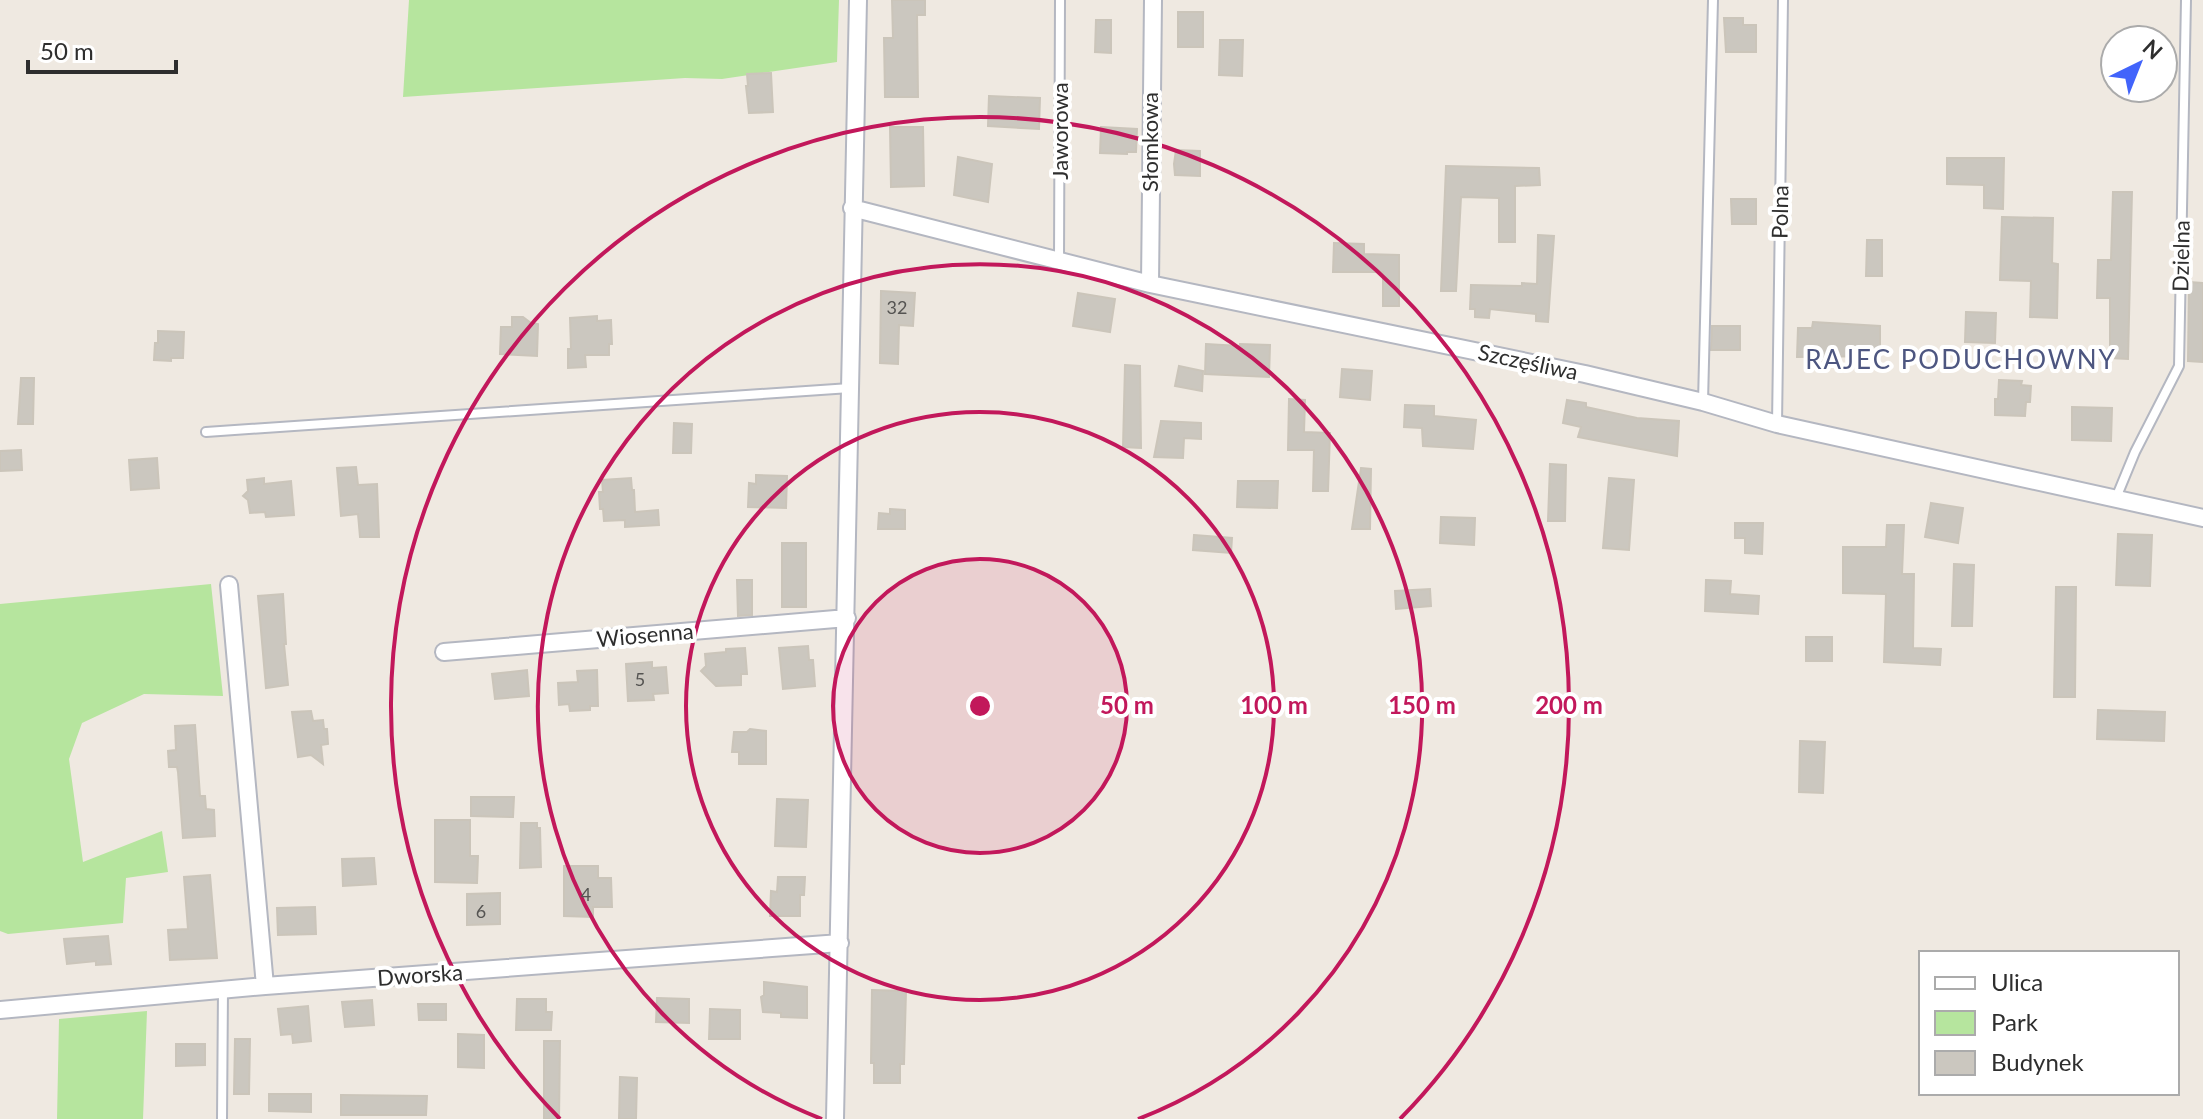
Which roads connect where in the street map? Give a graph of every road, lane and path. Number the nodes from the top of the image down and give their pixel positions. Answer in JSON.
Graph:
{"nodes":[{"id":1,"x":858,"y":0,"type":"edge"},
{"id":2,"x":1060,"y":0,"type":"edge"},
{"id":3,"x":1153,"y":0,"type":"edge"},
{"id":4,"x":1713,"y":0,"type":"edge"},
{"id":5,"x":1783,"y":0,"type":"edge"},
{"id":6,"x":2186,"y":0,"type":"edge"},
{"id":7,"x":852,"y":208,"type":"junction"},
{"id":8,"x":1059,"y":262,"type":"junction"},
{"id":9,"x":1150,"y":284,"type":"junction"},
{"id":10,"x":850,"y":388,"type":"junction"},
{"id":11,"x":1703,"y":402,"type":"junction"},
{"id":12,"x":1777,"y":424,"type":"junction"},
{"id":13,"x":206,"y":432,"type":"dead end"},
{"id":14,"x":2116,"y":498,"type":"junction"},
{"id":15,"x":2203,"y":518,"type":"edge"},
{"id":16,"x":229,"y":585,"type":"dead end"},
{"id":17,"x":847,"y":618,"type":"junction"},
{"id":18,"x":444,"y":652,"type":"dead end"},
{"id":19,"x":840,"y":943,"type":"junction"},
{"id":20,"x":265,"y":986,"type":"junction"},
{"id":21,"x":223,"y":990,"type":"junction"},
{"id":22,"x":0,"y":1010,"type":"edge"},
{"id":23,"x":222,"y":1119,"type":"edge"},
{"id":24,"x":835,"y":1119,"type":"edge"}],
"edges":[{"from":1,"to":7,"type":"street"},
{"from":2,"to":8,"type":"lane","name":"Jaworowa"},
{"from":3,"to":9,"type":"street","name":"Słomkowa"},
{"from":4,"to":11,"type":"lane"},
{"from":5,"to":12,"type":"lane","name":"Polna"},
{"from":6,"to":14,"type":"lane","name":"Dzielna"},
{"from":7,"to":8,"type":"street","name":"Szczęśliwa"},
{"from":7,"to":10,"type":"street"},
{"from":8,"to":9,"type":"street","name":"Szczęśliwa"},
{"from":9,"to":11,"type":"street","name":"Szczęśliwa"},
{"from":10,"to":13,"type":"lane"},
{"from":10,"to":17,"type":"street"},
{"from":11,"to":12,"type":"street","name":"Szczęśliwa"},
{"from":12,"to":14,"type":"street","name":"Szczęśliwa"},
{"from":14,"to":15,"type":"street","name":"Szczęśliwa"},
{"from":16,"to":20,"type":"street"},
{"from":17,"to":18,"type":"street","name":"Wiosenna"},
{"from":17,"to":19,"type":"street"},
{"from":19,"to":20,"type":"street","name":"Dworska"},
{"from":19,"to":24,"type":"street"},
{"from":20,"to":21,"type":"street","name":"Dworska"},
{"from":21,"to":22,"type":"street","name":"Dworska"},
{"from":21,"to":23,"type":"lane"}]}
